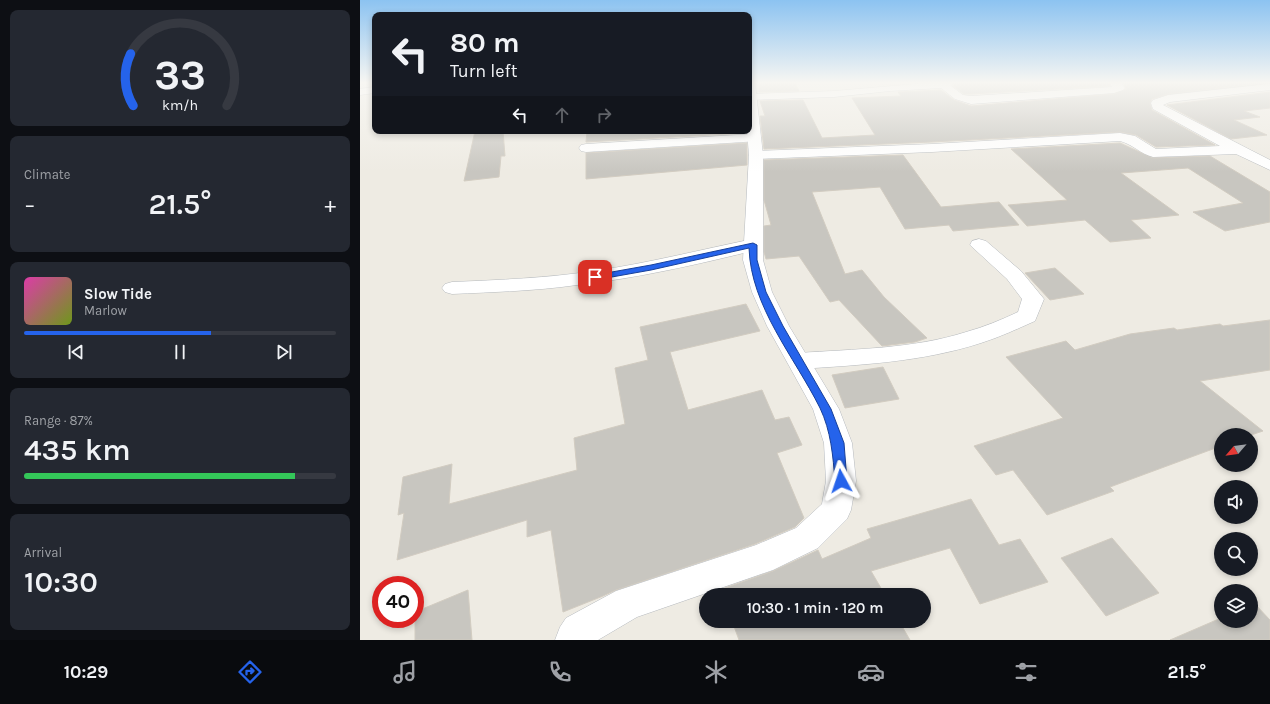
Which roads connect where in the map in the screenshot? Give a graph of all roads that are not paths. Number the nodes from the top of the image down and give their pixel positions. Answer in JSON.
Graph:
{"nodes":[{"id":1,"x":752,"y":113,"type":"edge"},
{"id":2,"x":1169,"y":113,"type":"edge"},
{"id":3,"x":755,"y":146,"type":"junction"},
{"id":4,"x":586,"y":148,"type":"dead end"},
{"id":5,"x":1238,"y":150,"type":"junction"},
{"id":6,"x":1270,"y":166,"type":"edge"},
{"id":7,"x":753,"y":245,"type":"junction"},
{"id":8,"x":979,"y":245,"type":"dead end"},
{"id":9,"x":452,"y":288,"type":"dead end"},
{"id":10,"x":799,"y":361,"type":"junction"},
{"id":11,"x":573,"y":640,"type":"edge"}],
"edges":[{"from":1,"to":3,"type":"street"},
{"from":2,"to":5,"type":"street"},
{"from":3,"to":4,"type":"street"},
{"from":3,"to":5,"type":"street"},
{"from":3,"to":7,"type":"street"},
{"from":5,"to":6,"type":"street"},
{"from":7,"to":9,"type":"street"},
{"from":7,"to":10,"type":"street"},
{"from":8,"to":10,"type":"street"},
{"from":10,"to":11,"type":"street"}]}
